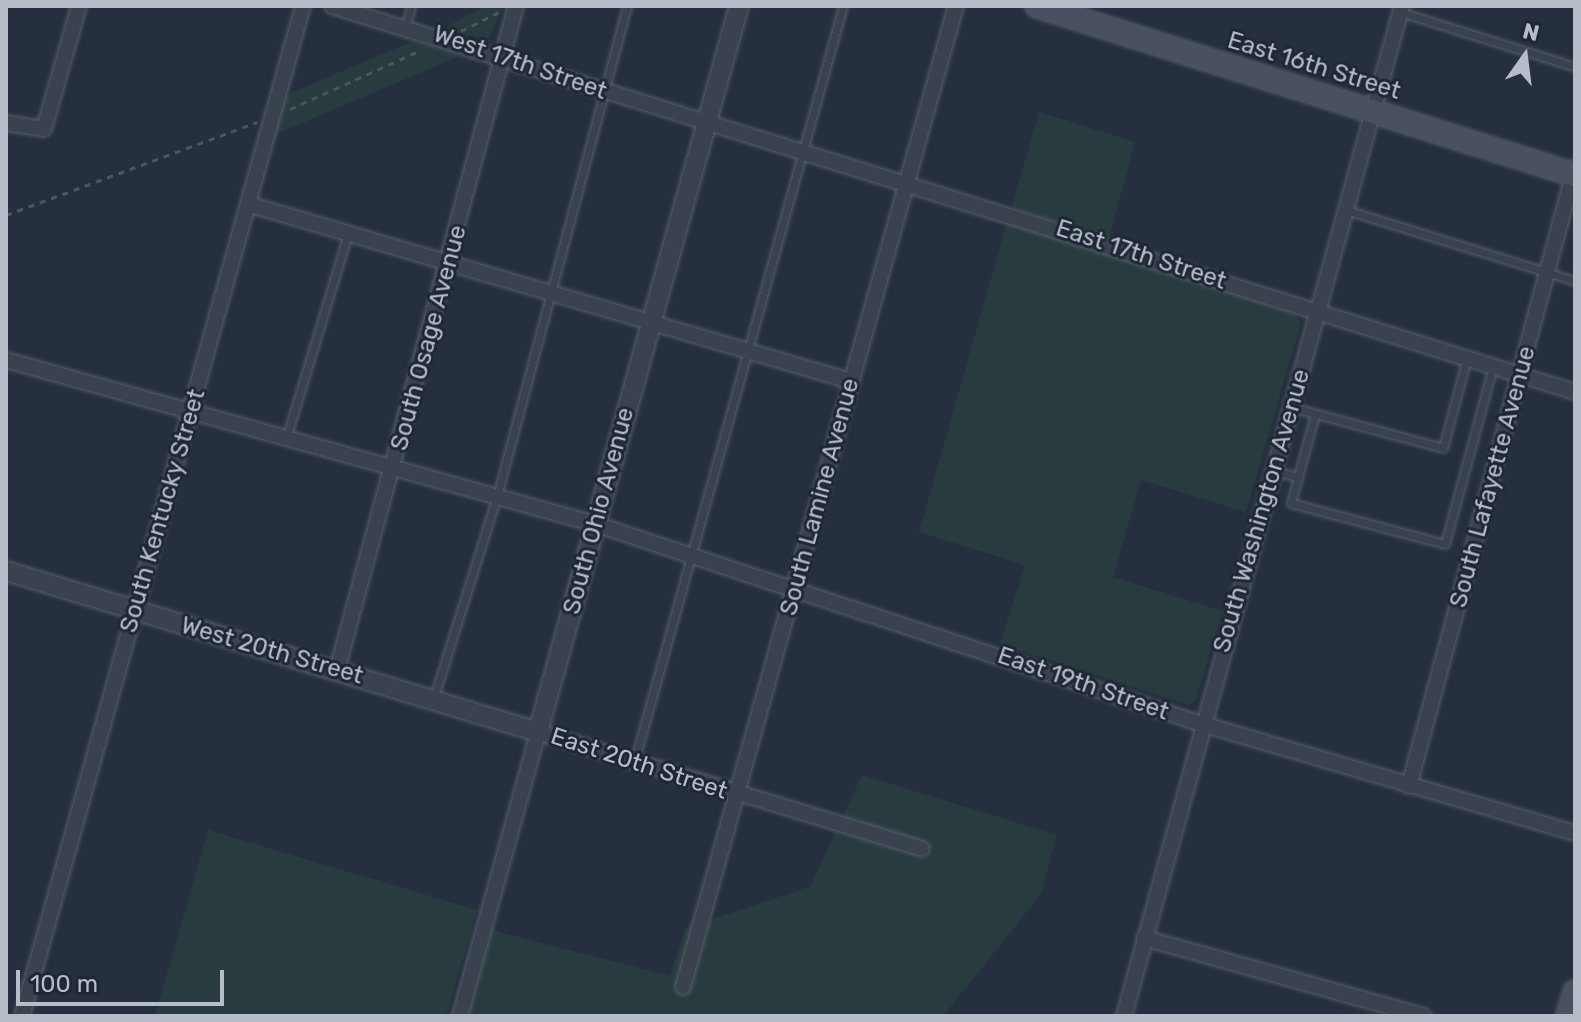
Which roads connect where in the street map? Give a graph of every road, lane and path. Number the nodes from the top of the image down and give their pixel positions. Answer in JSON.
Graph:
{"nodes":[{"id":1,"x":79,"y":6,"type":"edge"},
{"id":2,"x":303,"y":6,"type":"edge"},
{"id":3,"x":332,"y":6,"type":"edge"},
{"id":4,"x":411,"y":6,"type":"edge"},
{"id":5,"x":516,"y":6,"type":"edge"},
{"id":6,"x":627,"y":6,"type":"edge"},
{"id":7,"x":739,"y":6,"type":"edge"},
{"id":8,"x":843,"y":6,"type":"edge"},
{"id":9,"x":956,"y":6,"type":"edge"},
{"id":10,"x":1037,"y":6,"type":"edge"},
{"id":11,"x":1401,"y":9,"type":"edge"},
{"id":12,"x":406,"y":25,"type":"junction"},
{"id":13,"x":506,"y":58,"type":"junction"},
{"id":14,"x":1575,"y":67,"type":"edge"},
{"id":15,"x":604,"y":92,"type":"junction"},
{"id":16,"x":1373,"y":112,"type":"junction"},
{"id":17,"x":707,"y":122,"type":"junction"},
{"id":18,"x":6,"y":123,"type":"edge"},
{"id":19,"x":804,"y":150,"type":"junction"},
{"id":20,"x":1574,"y":172,"type":"edge"},
{"id":21,"x":907,"y":180,"type":"junction"},
{"id":22,"x":248,"y":204,"type":"junction"},
{"id":23,"x":1346,"y":210,"type":"junction"},
{"id":24,"x":348,"y":233,"type":"junction"},
{"id":25,"x":449,"y":263,"type":"junction"},
{"id":26,"x":1547,"y":272,"type":"junction"},
{"id":27,"x":1575,"y":281,"type":"edge"},
{"id":28,"x":551,"y":293,"type":"junction"},
{"id":29,"x":1318,"y":312,"type":"junction"},
{"id":30,"x":652,"y":322,"type":"junction"},
{"id":31,"x":751,"y":352,"type":"junction"},
{"id":32,"x":1467,"y":358,"type":"junction"},
{"id":33,"x":6,"y":360,"type":"edge"},
{"id":34,"x":1493,"y":366,"type":"junction"},
{"id":35,"x":1520,"y":375,"type":"junction"},
{"id":36,"x":850,"y":381,"type":"junction"},
{"id":37,"x":1575,"y":392,"type":"edge"},
{"id":38,"x":1291,"y":407,"type":"junction"},
{"id":39,"x":190,"y":413,"type":"junction"},
{"id":40,"x":1315,"y":414,"type":"junction"},
{"id":41,"x":286,"y":439,"type":"junction"},
{"id":42,"x":393,"y":467,"type":"junction"},
{"id":43,"x":1274,"y":471,"type":"junction"},
{"id":44,"x":1298,"y":477,"type":"junction"},
{"id":45,"x":497,"y":496,"type":"junction"},
{"id":46,"x":595,"y":524,"type":"junction"},
{"id":47,"x":696,"y":555,"type":"junction"},
{"id":48,"x":6,"y":571,"type":"edge"},
{"id":49,"x":795,"y":587,"type":"junction"},
{"id":50,"x":134,"y":612,"type":"junction"},
{"id":51,"x":337,"y":670,"type":"junction"},
{"id":52,"x":434,"y":697,"type":"junction"},
{"id":53,"x":1202,"y":724,"type":"junction"},
{"id":54,"x":538,"y":732,"type":"junction"},
{"id":55,"x":634,"y":765,"type":"junction"},
{"id":56,"x":1409,"y":786,"type":"junction"},
{"id":57,"x":740,"y":797,"type":"junction"},
{"id":58,"x":1575,"y":833,"type":"edge"},
{"id":59,"x":922,"y":849,"type":"dead end"},
{"id":60,"x":1144,"y":938,"type":"junction"},
{"id":61,"x":683,"y":987,"type":"dead end"},
{"id":62,"x":1575,"y":992,"type":"edge"},
{"id":63,"x":22,"y":1016,"type":"edge"},
{"id":64,"x":460,"y":1016,"type":"edge"},
{"id":65,"x":1124,"y":1016,"type":"edge"},
{"id":66,"x":1423,"y":1016,"type":"edge"},
{"id":67,"x":1568,"y":1016,"type":"edge"}],
"edges":[{"from":1,"to":18,"type":"street"},
{"from":2,"to":22,"type":"street","name":"South Kentucky Street"},
{"from":3,"to":12,"type":"street","name":"West 17th Street"},
{"from":4,"to":12,"type":"lane"},
{"from":5,"to":13,"type":"street","name":"South Osage Avenue"},
{"from":6,"to":15,"type":"lane"},
{"from":7,"to":17,"type":"street","name":"South Ohio Avenue"},
{"from":8,"to":19,"type":"lane"},
{"from":9,"to":21,"type":"street","name":"South Lamine Avenue"},
{"from":10,"to":16,"type":"main road","name":"East 16th Street"},
{"from":11,"to":14,"type":"lane"},
{"from":11,"to":16,"type":"street","name":"South Washington Avenue"},
{"from":12,"to":13,"type":"street","name":"West 17th Street"},
{"from":13,"to":15,"type":"street","name":"West 17th Street"},
{"from":13,"to":25,"type":"street","name":"South Osage Avenue"},
{"from":15,"to":17,"type":"street","name":"West 17th Street"},
{"from":15,"to":28,"type":"lane"},
{"from":16,"to":20,"type":"main road","name":"East 16th Street"},
{"from":16,"to":23,"type":"street","name":"South Washington Avenue"},
{"from":17,"to":19,"type":"street","name":"East 17th Street"},
{"from":17,"to":30,"type":"street","name":"South Ohio Avenue"},
{"from":19,"to":21,"type":"street","name":"East 17th Street"},
{"from":19,"to":31,"type":"lane"},
{"from":20,"to":26,"type":"street","name":"South Lafayette Avenue"},
{"from":21,"to":29,"type":"street","name":"East 17th Street"},
{"from":21,"to":36,"type":"street","name":"South Lamine Avenue"},
{"from":22,"to":24,"type":"street"},
{"from":22,"to":39,"type":"street","name":"South Kentucky Street"},
{"from":23,"to":26,"type":"lane"},
{"from":23,"to":29,"type":"street","name":"South Washington Avenue"},
{"from":24,"to":25,"type":"street"},
{"from":24,"to":41,"type":"lane"},
{"from":25,"to":28,"type":"street"},
{"from":25,"to":42,"type":"street","name":"South Osage Avenue"},
{"from":26,"to":27,"type":"lane"},
{"from":26,"to":35,"type":"street","name":"South Lafayette Avenue"},
{"from":28,"to":30,"type":"street"},
{"from":28,"to":45,"type":"lane"},
{"from":29,"to":32,"type":"street","name":"East 17th Street"},
{"from":29,"to":38,"type":"street","name":"South Washington Avenue"},
{"from":30,"to":31,"type":"street"},
{"from":30,"to":46,"type":"street","name":"South Ohio Avenue"},
{"from":31,"to":36,"type":"street"},
{"from":31,"to":47,"type":"lane"},
{"from":32,"to":34,"type":"street","name":"East 17th Street"},
{"from":32,"to":40,"type":"lane"},
{"from":33,"to":39,"type":"street","name":"East 19th Street"},
{"from":34,"to":35,"type":"street","name":"East 17th Street"},
{"from":34,"to":44,"type":"lane"},
{"from":35,"to":37,"type":"street","name":"East 17th Street"},
{"from":35,"to":56,"type":"street","name":"South Lafayette Avenue"},
{"from":36,"to":49,"type":"street","name":"South Lamine Avenue"},
{"from":38,"to":40,"type":"lane"},
{"from":38,"to":43,"type":"street","name":"South Washington Avenue"},
{"from":39,"to":41,"type":"street","name":"East 19th Street"},
{"from":39,"to":50,"type":"street","name":"South Kentucky Street"},
{"from":40,"to":44,"type":"lane"},
{"from":41,"to":42,"type":"street","name":"East 19th Street"},
{"from":42,"to":45,"type":"street","name":"East 19th Street"},
{"from":42,"to":51,"type":"street","name":"South Osage Avenue"},
{"from":43,"to":44,"type":"lane"},
{"from":43,"to":53,"type":"street","name":"South Washington Avenue"},
{"from":45,"to":46,"type":"street","name":"East 19th Street"},
{"from":45,"to":52,"type":"lane"},
{"from":46,"to":47,"type":"street","name":"East 19th Street"},
{"from":46,"to":54,"type":"street","name":"South Ohio Avenue"},
{"from":47,"to":49,"type":"street","name":"East 19th Street"},
{"from":47,"to":55,"type":"lane"},
{"from":48,"to":50,"type":"street","name":"West 20th Street"},
{"from":49,"to":53,"type":"street","name":"East 19th Street"},
{"from":49,"to":57,"type":"street","name":"South Lamine Avenue"},
{"from":50,"to":51,"type":"street","name":"West 20th Street"},
{"from":50,"to":63,"type":"street","name":"South Kentucky Street"},
{"from":51,"to":52,"type":"street","name":"West 20th Street"},
{"from":52,"to":54,"type":"street","name":"West 20th Street"},
{"from":53,"to":56,"type":"street","name":"East 19th Street"},
{"from":53,"to":60,"type":"street","name":"South Washington Avenue"},
{"from":54,"to":55,"type":"street","name":"East 20th Street"},
{"from":54,"to":64,"type":"street","name":"South Ohio Avenue"},
{"from":55,"to":57,"type":"street","name":"East 20th Street"},
{"from":56,"to":58,"type":"street","name":"East 19th Street"},
{"from":57,"to":59,"type":"street","name":"East 20th Street"},
{"from":57,"to":61,"type":"street","name":"South Lamine Avenue"},
{"from":60,"to":65,"type":"street","name":"South Washington Avenue"},
{"from":60,"to":66,"type":"street"},
{"from":62,"to":67,"type":"main road"}]}
